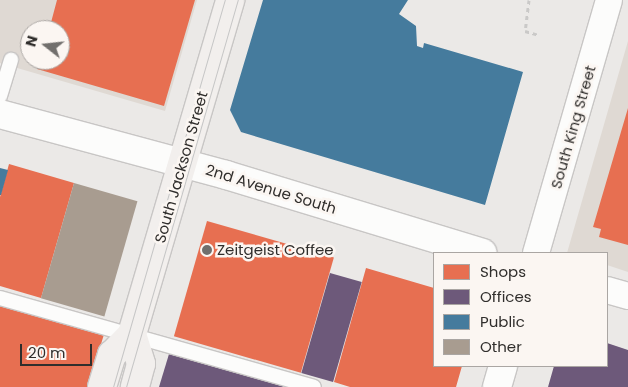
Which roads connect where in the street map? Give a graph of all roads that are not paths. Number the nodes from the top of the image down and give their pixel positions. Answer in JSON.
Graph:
{"nodes":[{"id":1,"x":230,"y":0,"type":"edge"},
{"id":2,"x":609,"y":0,"type":"edge"},
{"id":3,"x":11,"y":60,"type":"dead end"},
{"id":4,"x":0,"y":96,"type":"edge"},
{"id":5,"x":0,"y":114,"type":"edge"},
{"id":6,"x":182,"y":162,"type":"junction"},
{"id":7,"x":479,"y":252,"type":"edge"},
{"id":8,"x":536,"y":252,"type":"edge"},
{"id":9,"x":608,"y":290,"type":"edge"},
{"id":10,"x":628,"y":296,"type":"edge"},
{"id":11,"x":0,"y":298,"type":"edge"},
{"id":12,"x":132,"y":334,"type":"junction"},
{"id":13,"x":503,"y":367,"type":"edge"},
{"id":14,"x":102,"y":387,"type":"edge"},
{"id":15,"x":134,"y":387,"type":"edge"},
{"id":16,"x":313,"y":387,"type":"edge"},
{"id":17,"x":496,"y":387,"type":"edge"}],
"edges":[{"from":1,"to":6,"type":"main road","name":"South Jackson Street"},
{"from":2,"to":8,"type":"street","name":"South King Street"},
{"from":3,"to":4,"type":"lane"},
{"from":5,"to":6,"type":"street","name":"2nd Avenue South"},
{"from":6,"to":7,"type":"street","name":"2nd Avenue South"},
{"from":6,"to":12,"type":"main road","name":"South Jackson Street"},
{"from":9,"to":10,"type":"street"},
{"from":11,"to":12,"type":"lane"},
{"from":12,"to":14,"type":"main road","name":"South Jackson Street"},
{"from":12,"to":15,"type":"main road"},
{"from":12,"to":16,"type":"lane"},
{"from":13,"to":17,"type":"street"}]}
